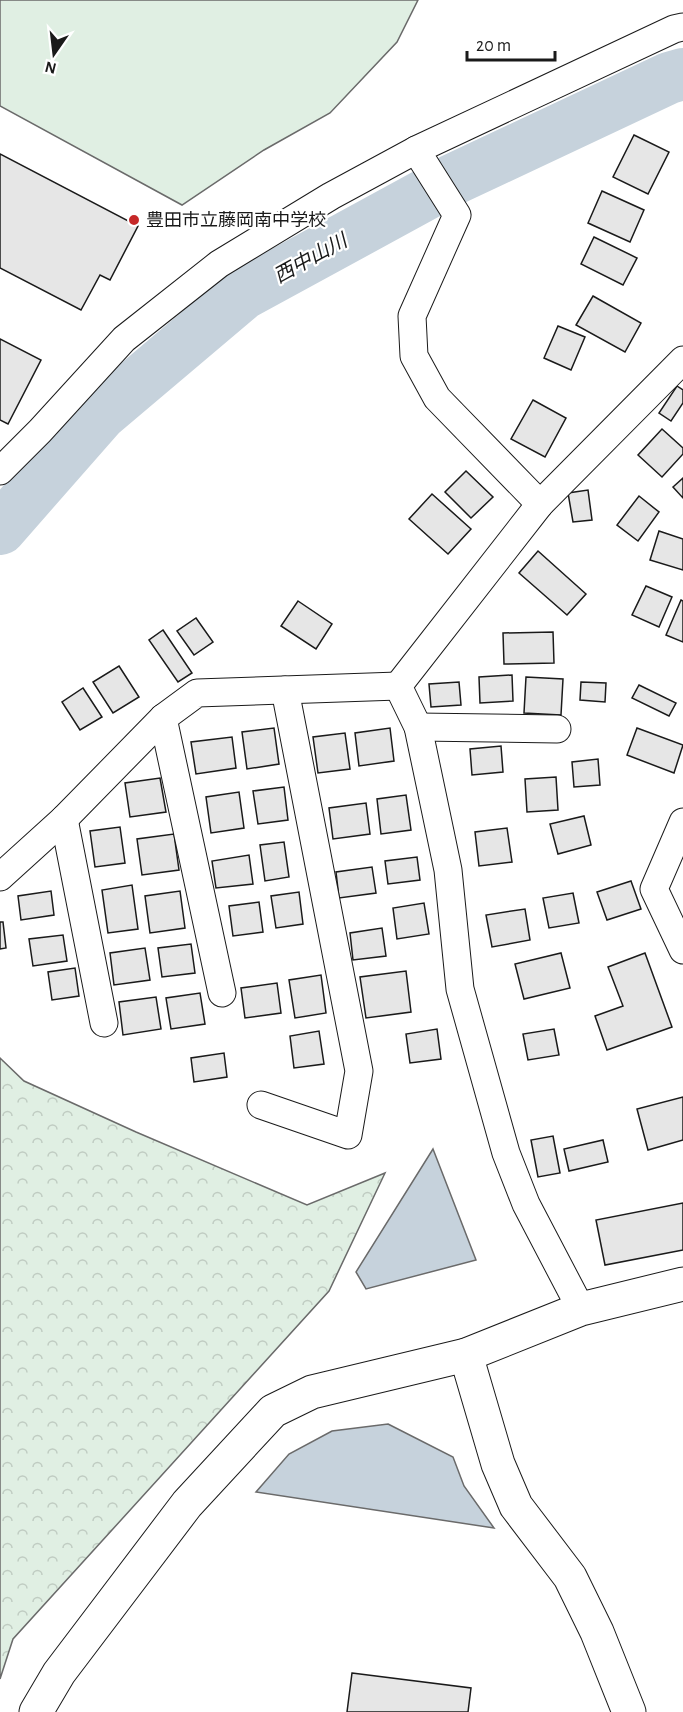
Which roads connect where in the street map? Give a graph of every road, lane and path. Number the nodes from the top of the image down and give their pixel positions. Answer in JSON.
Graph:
{"nodes":[{"id":1,"x":683,"y":27,"type":"edge"},
{"id":2,"x":420,"y":155,"type":"junction"},
{"id":3,"x":683,"y":360,"type":"edge"},
{"id":4,"x":0,"y":471,"type":"edge"},
{"id":5,"x":540,"y":504,"type":"junction"},
{"id":6,"x":398,"y":686,"type":"junction"},
{"id":7,"x":285,"y":690,"type":"junction"},
{"id":8,"x":163,"y":718,"type":"junction"},
{"id":9,"x":418,"y":727,"type":"junction"},
{"id":10,"x":557,"y":729,"type":"dead end"},
{"id":11,"x":64,"y":819,"type":"junction"},
{"id":12,"x":683,"y":822,"type":"edge"},
{"id":13,"x":0,"y":877,"type":"edge"},
{"id":14,"x":683,"y":950,"type":"edge"},
{"id":15,"x":222,"y":993,"type":"dead end"},
{"id":16,"x":104,"y":1023,"type":"dead end"},
{"id":17,"x":261,"y":1106,"type":"dead end"},
{"id":18,"x":683,"y":1284,"type":"edge"},
{"id":19,"x":581,"y":1309,"type":"junction"},
{"id":20,"x":466,"y":1355,"type":"junction"},
{"id":21,"x":36,"y":1712,"type":"edge"},
{"id":22,"x":629,"y":1712,"type":"edge"}],
"edges":[{"from":1,"to":2,"type":"street"},
{"from":2,"to":4,"type":"street"},
{"from":2,"to":5,"type":"street"},
{"from":3,"to":5,"type":"street"},
{"from":5,"to":6,"type":"street"},
{"from":6,"to":7,"type":"street"},
{"from":6,"to":9,"type":"street"},
{"from":7,"to":8,"type":"street"},
{"from":7,"to":17,"type":"street"},
{"from":8,"to":11,"type":"street"},
{"from":8,"to":15,"type":"street"},
{"from":9,"to":10,"type":"street"},
{"from":9,"to":19,"type":"street"},
{"from":11,"to":13,"type":"street"},
{"from":11,"to":16,"type":"street"},
{"from":12,"to":14,"type":"street"},
{"from":18,"to":19,"type":"street"},
{"from":19,"to":20,"type":"street"},
{"from":20,"to":21,"type":"street"},
{"from":20,"to":22,"type":"street"}]}
